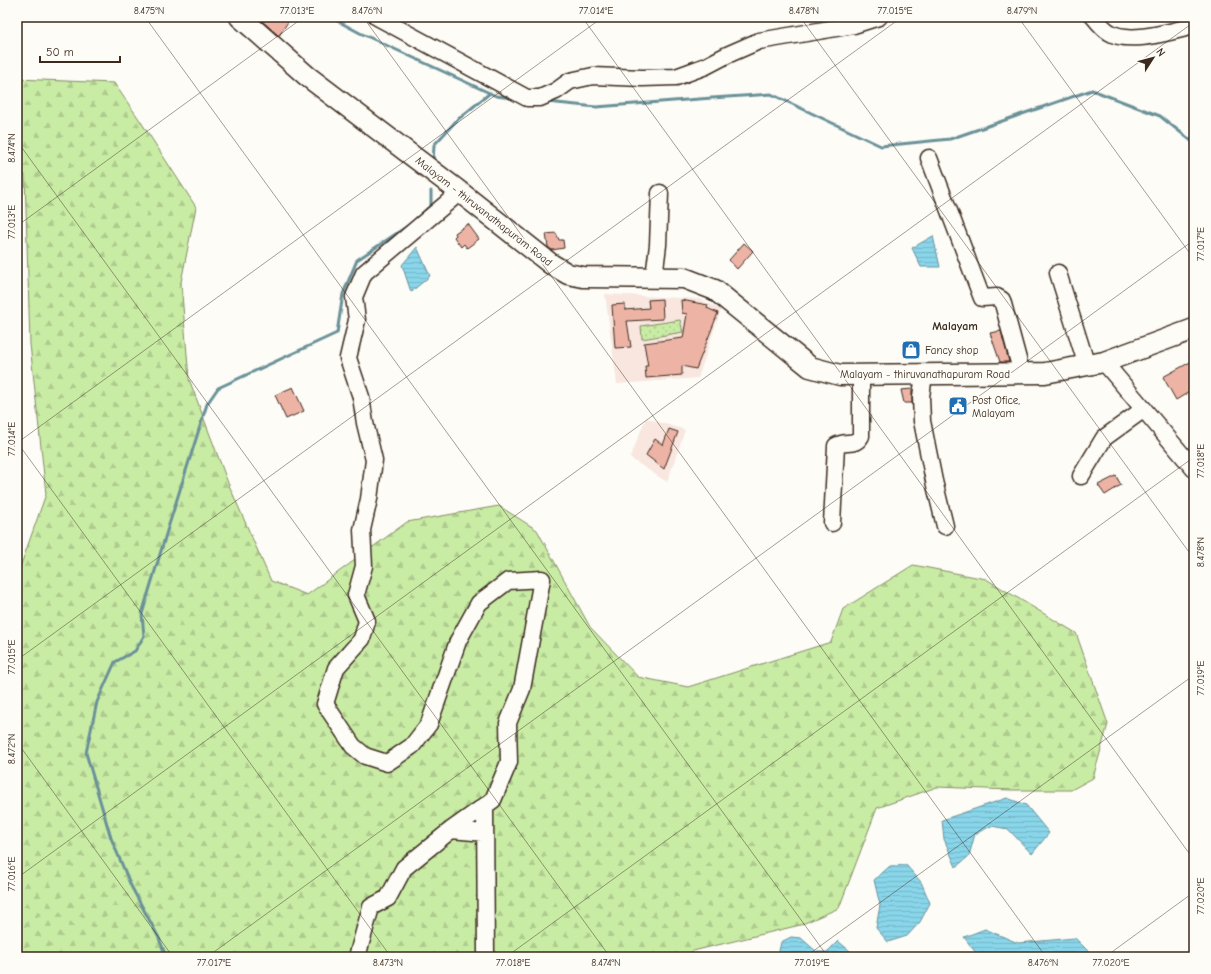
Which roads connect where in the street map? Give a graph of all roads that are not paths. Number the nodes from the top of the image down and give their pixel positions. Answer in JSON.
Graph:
{"nodes":[{"id":1,"x":240,"y":17,"type":"edge"},
{"id":2,"x":377,"y":17,"type":"edge"},
{"id":3,"x":879,"y":17,"type":"edge"},
{"id":4,"x":1094,"y":17,"type":"edge"},
{"id":5,"x":1194,"y":26,"type":"edge"},
{"id":6,"x":929,"y":158,"type":"dead end"},
{"id":7,"x":460,"y":192,"type":"junction"},
{"id":8,"x":660,"y":193,"type":"dead end"},
{"id":9,"x":1058,"y":273,"type":"dead end"},
{"id":10,"x":654,"y":277,"type":"junction"},
{"id":11,"x":1194,"y":330,"type":"edge"},
{"id":12,"x":1096,"y":364,"type":"junction"},
{"id":13,"x":924,"y":374,"type":"junction"},
{"id":14,"x":1022,"y":374,"type":"junction"},
{"id":15,"x":861,"y":375,"type":"junction"},
{"id":16,"x":1144,"y":409,"type":"junction"},
{"id":17,"x":1194,"y":469,"type":"edge"},
{"id":18,"x":1081,"y":476,"type":"dead end"},
{"id":19,"x":832,"y":523,"type":"dead end"},
{"id":20,"x":945,"y":526,"type":"dead end"},
{"id":21,"x":485,"y":806,"type":"junction"},
{"id":22,"x":451,"y":830,"type":"junction"},
{"id":23,"x":485,"y":833,"type":"junction"},
{"id":24,"x":357,"y":957,"type":"edge"},
{"id":25,"x":486,"y":957,"type":"edge"}],
"edges":[{"from":1,"to":7,"type":"main road","name":"Malayam - thiruvanathapuram Road"},
{"from":2,"to":3,"type":"street"},
{"from":4,"to":5,"type":"street"},
{"from":6,"to":14,"type":"street"},
{"from":7,"to":10,"type":"main road","name":"Malayam - thiruvanathapuram Road"},
{"from":7,"to":21,"type":"street"},
{"from":8,"to":10,"type":"street"},
{"from":9,"to":12,"type":"street"},
{"from":10,"to":15,"type":"main road","name":"Malayam - thiruvanathapuram Road"},
{"from":11,"to":12,"type":"main road","name":"Malayam - thiruvanathapuram Road"},
{"from":12,"to":14,"type":"main road","name":"Malayam - thiruvanathapuram Road"},
{"from":12,"to":16,"type":"street"},
{"from":13,"to":14,"type":"main road","name":"Malayam - thiruvanathapuram Road"},
{"from":13,"to":15,"type":"main road","name":"Malayam - thiruvanathapuram Road"},
{"from":13,"to":20,"type":"street"},
{"from":15,"to":19,"type":"street"},
{"from":16,"to":17,"type":"street"},
{"from":16,"to":18,"type":"street"},
{"from":21,"to":22,"type":"street"},
{"from":21,"to":23,"type":"street"},
{"from":22,"to":23,"type":"street"},
{"from":22,"to":24,"type":"street"},
{"from":23,"to":25,"type":"street"}]}
